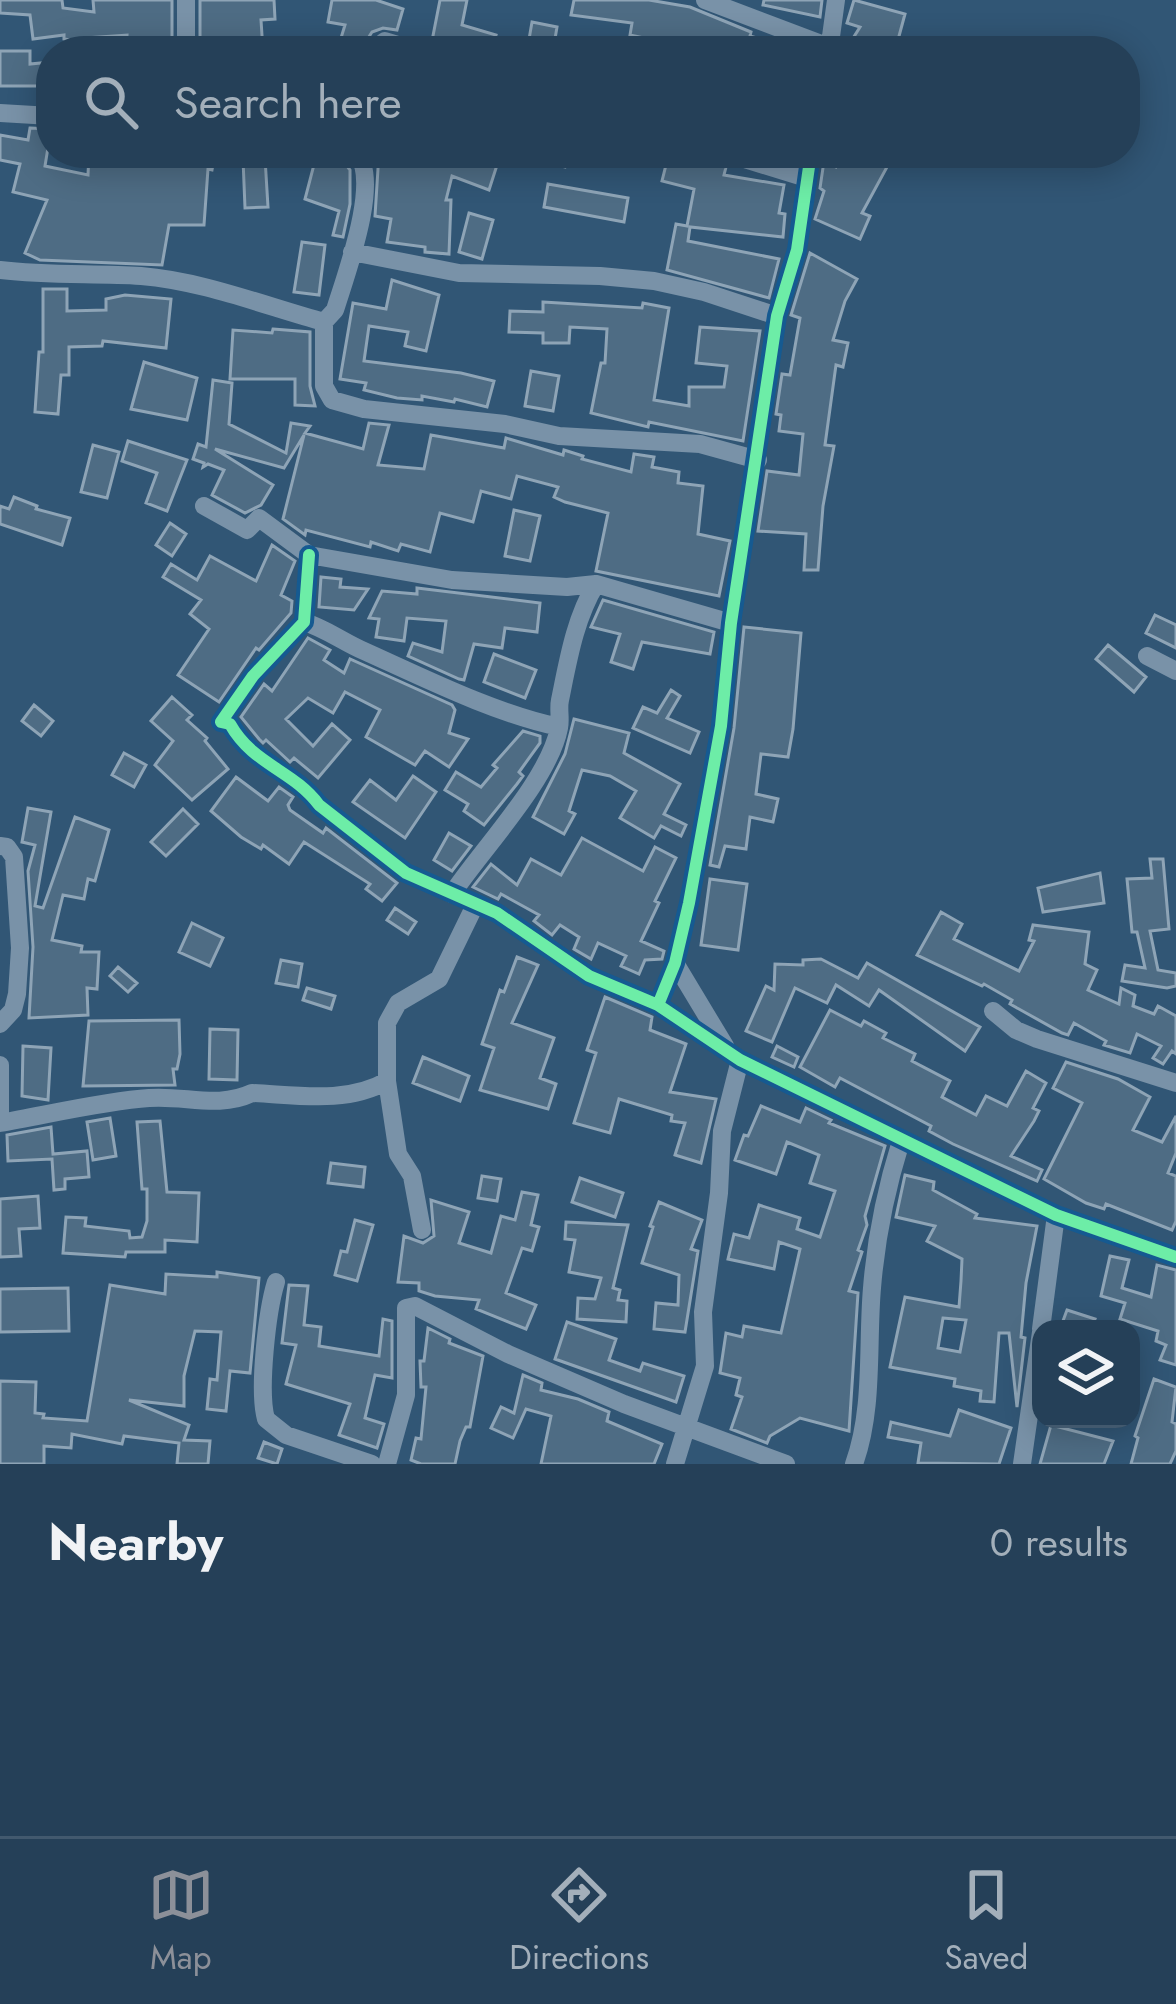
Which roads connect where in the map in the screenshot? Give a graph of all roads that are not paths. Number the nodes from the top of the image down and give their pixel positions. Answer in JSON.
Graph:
{"nodes":[{"id":1,"x":185,"y":0,"type":"edge"},
{"id":2,"x":705,"y":0,"type":"edge"},
{"id":3,"x":836,"y":0,"type":"edge"},
{"id":4,"x":186,"y":36,"type":"edge"},
{"id":5,"x":796,"y":36,"type":"edge"},
{"id":6,"x":831,"y":36,"type":"edge"},
{"id":7,"x":0,"y":113,"type":"edge"},
{"id":8,"x":36,"y":115,"type":"edge"},
{"id":9,"x":364,"y":168,"type":"edge"},
{"id":10,"x":774,"y":168,"type":"edge"},
{"id":11,"x":808,"y":168,"type":"edge"},
{"id":12,"x":806,"y":178,"type":"junction"},
{"id":13,"x":352,"y":252,"type":"junction"},
{"id":14,"x":0,"y":270,"type":"edge"},
{"id":15,"x":777,"y":316,"type":"junction"},
{"id":16,"x":325,"y":322,"type":"junction"},
{"id":17,"x":758,"y":460,"type":"junction"},
{"id":18,"x":204,"y":506,"type":"dead end"},
{"id":19,"x":309,"y":555,"type":"junction"},
{"id":20,"x":596,"y":584,"type":"junction"},
{"id":21,"x":304,"y":622,"type":"junction"},
{"id":22,"x":731,"y":623,"type":"junction"},
{"id":23,"x":1147,"y":656,"type":"dead end"},
{"id":24,"x":1176,"y":671,"type":"edge"},
{"id":25,"x":560,"y":728,"type":"junction"},
{"id":26,"x":0,"y":846,"type":"edge"},
{"id":27,"x":452,"y":894,"type":"junction"},
{"id":28,"x":476,"y":903,"type":"junction"},
{"id":29,"x":675,"y":963,"type":"junction"},
{"id":30,"x":8,"y":994,"type":"edge"},
{"id":31,"x":658,"y":1006,"type":"junction"},
{"id":32,"x":994,"y":1011,"type":"dead end"},
{"id":33,"x":0,"y":1024,"type":"edge"},
{"id":34,"x":734,"y":1056,"type":"junction"},
{"id":35,"x":0,"y":1065,"type":"edge"},
{"id":36,"x":387,"y":1082,"type":"junction"},
{"id":37,"x":1176,"y":1083,"type":"edge"},
{"id":38,"x":901,"y":1141,"type":"junction"},
{"id":39,"x":1056,"y":1215,"type":"junction"},
{"id":40,"x":422,"y":1230,"type":"dead end"},
{"id":41,"x":1176,"y":1257,"type":"edge"},
{"id":42,"x":276,"y":1282,"type":"dead end"},
{"id":43,"x":1042,"y":1320,"type":"edge"},
{"id":44,"x":1032,"y":1393,"type":"edge"},
{"id":45,"x":688,"y":1426,"type":"junction"},
{"id":46,"x":372,"y":1464,"type":"edge"},
{"id":47,"x":387,"y":1464,"type":"edge"},
{"id":48,"x":675,"y":1464,"type":"edge"},
{"id":49,"x":786,"y":1464,"type":"edge"},
{"id":50,"x":854,"y":1464,"type":"edge"},
{"id":51,"x":1022,"y":1464,"type":"edge"}],
"edges":[{"from":1,"to":4,"type":"street"},
{"from":2,"to":5,"type":"street"},
{"from":3,"to":6,"type":"street"},
{"from":7,"to":8,"type":"street"},
{"from":9,"to":13,"type":"street"},
{"from":10,"to":12,"type":"street"},
{"from":11,"to":12,"type":"street"},
{"from":12,"to":15,"type":"street"},
{"from":13,"to":15,"type":"street"},
{"from":13,"to":16,"type":"street"},
{"from":14,"to":16,"type":"street"},
{"from":15,"to":17,"type":"street"},
{"from":16,"to":17,"type":"street"},
{"from":17,"to":22,"type":"street"},
{"from":18,"to":19,"type":"street"},
{"from":19,"to":20,"type":"street"},
{"from":19,"to":21,"type":"street"},
{"from":20,"to":22,"type":"street"},
{"from":20,"to":25,"type":"street"},
{"from":21,"to":25,"type":"street"},
{"from":21,"to":27,"type":"street"},
{"from":22,"to":29,"type":"street"},
{"from":23,"to":24,"type":"street"},
{"from":25,"to":27,"type":"street"},
{"from":26,"to":30,"type":"street"},
{"from":27,"to":28,"type":"street"},
{"from":28,"to":31,"type":"street"},
{"from":28,"to":36,"type":"street"},
{"from":29,"to":31,"type":"street"},
{"from":29,"to":34,"type":"street"},
{"from":30,"to":33,"type":"street"},
{"from":31,"to":34,"type":"street"},
{"from":32,"to":37,"type":"street"},
{"from":34,"to":38,"type":"street"},
{"from":34,"to":45,"type":"street"},
{"from":35,"to":36,"type":"street"},
{"from":36,"to":40,"type":"street"},
{"from":38,"to":39,"type":"street"},
{"from":38,"to":50,"type":"street"},
{"from":39,"to":41,"type":"street"},
{"from":39,"to":43,"type":"street"},
{"from":42,"to":46,"type":"street"},
{"from":44,"to":51,"type":"street"},
{"from":45,"to":47,"type":"street"},
{"from":45,"to":48,"type":"street"},
{"from":45,"to":49,"type":"street"}]}
